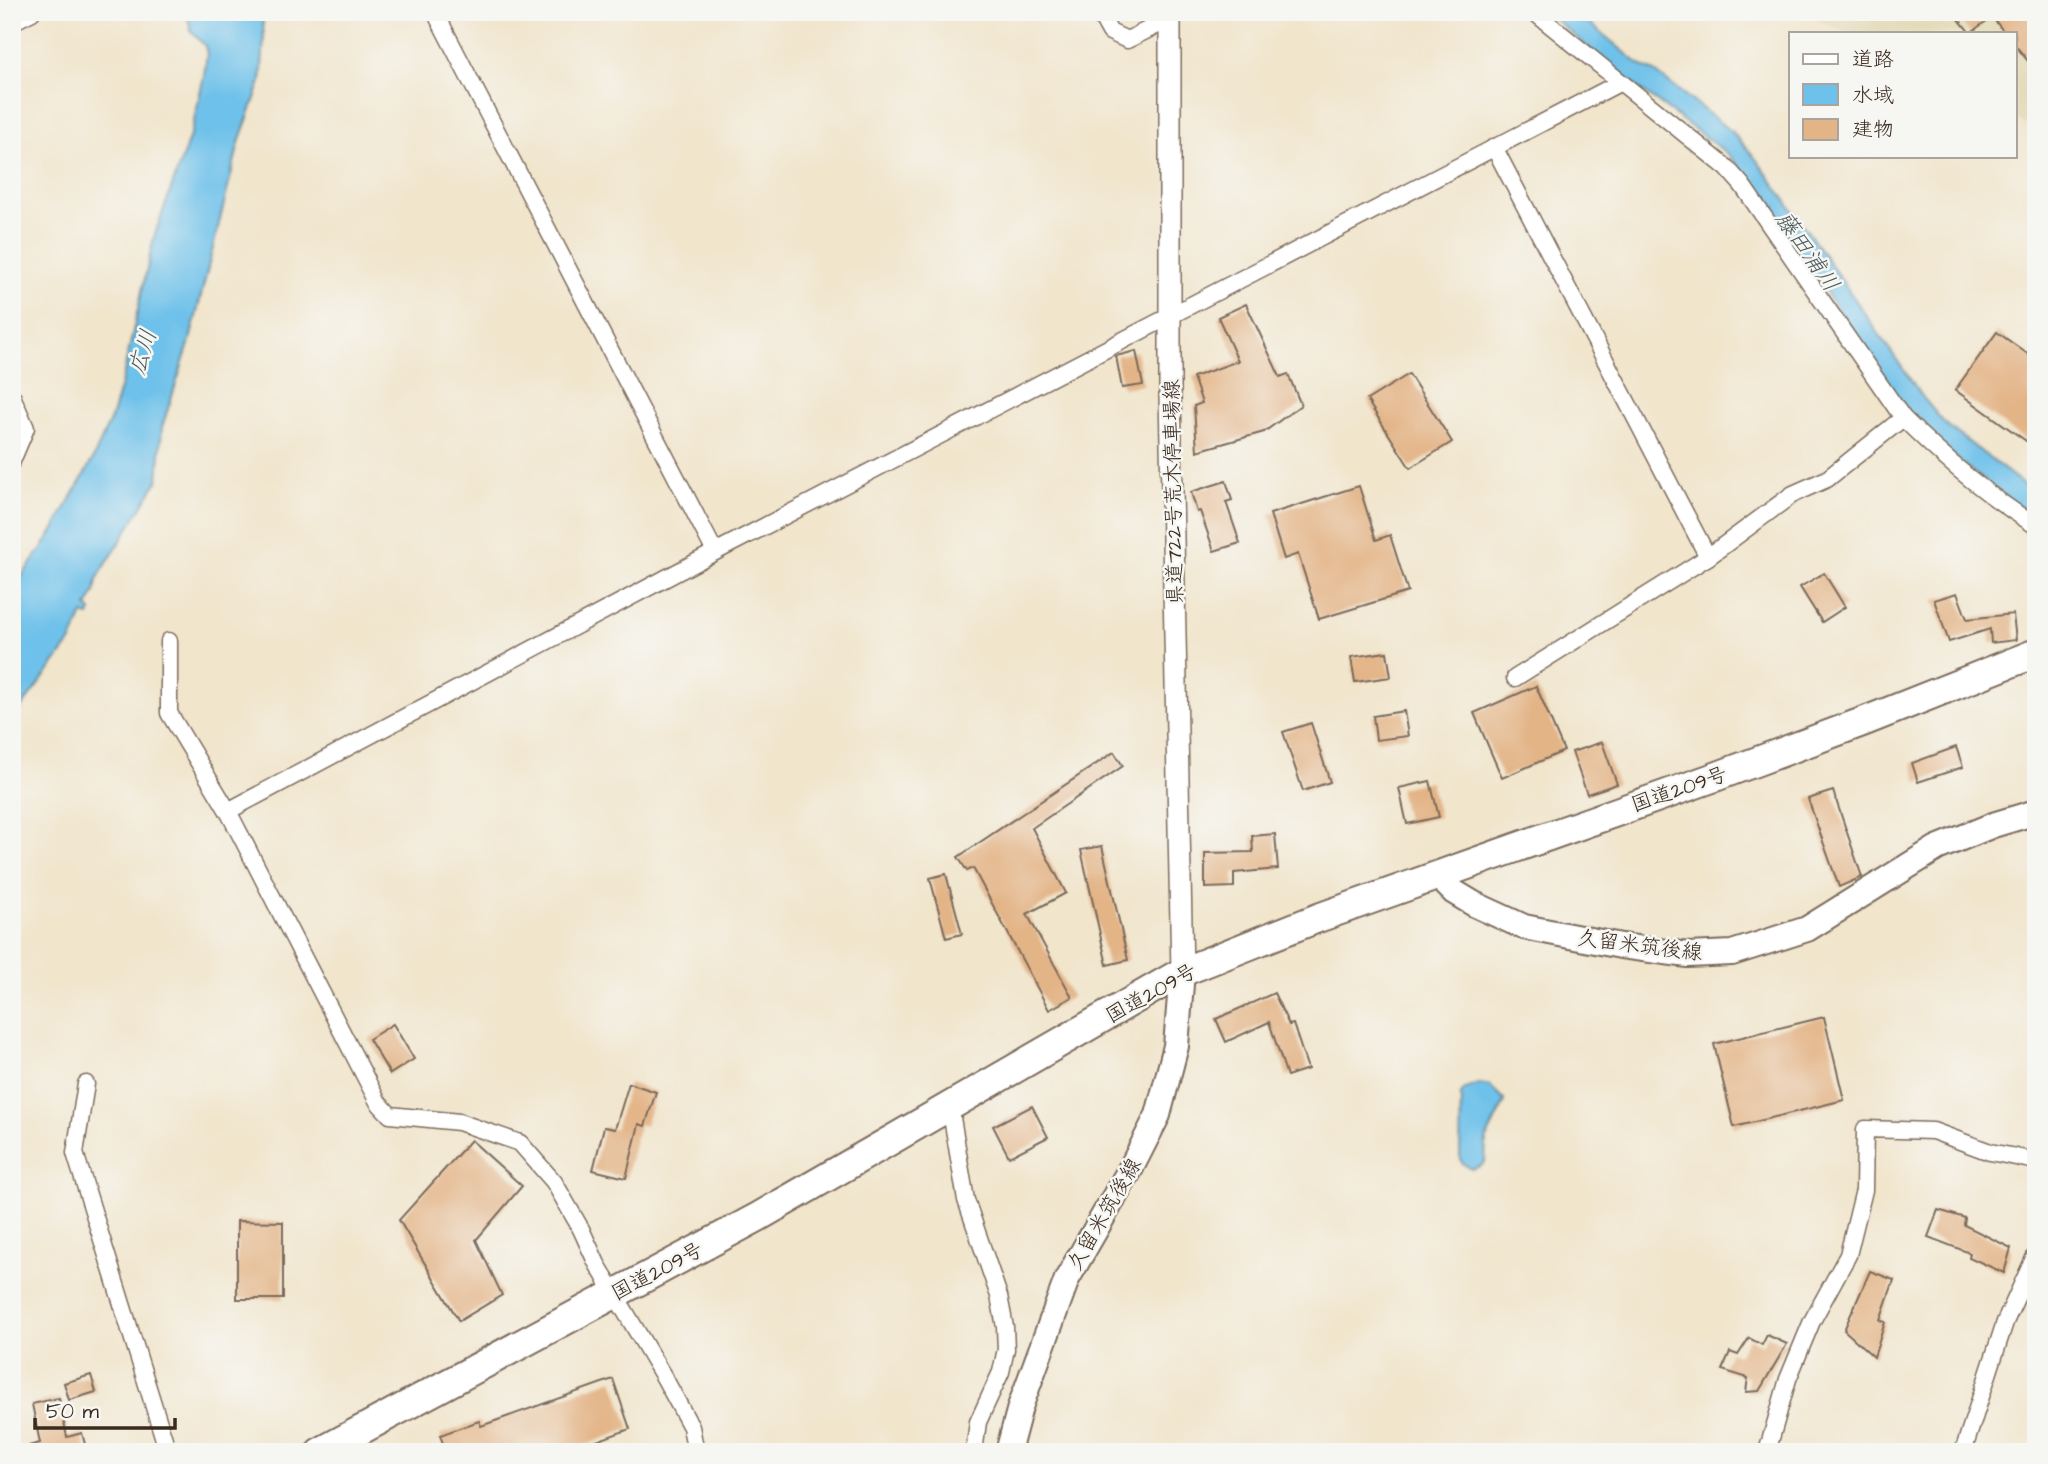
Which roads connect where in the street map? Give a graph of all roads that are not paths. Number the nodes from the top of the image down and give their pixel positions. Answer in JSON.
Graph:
{"nodes":[{"id":1,"x":32,"y":12,"type":"edge"},
{"id":2,"x":435,"y":12,"type":"edge"},
{"id":3,"x":1099,"y":12,"type":"edge"},
{"id":4,"x":1534,"y":12,"type":"edge"},
{"id":5,"x":1170,"y":16,"type":"edge"},
{"id":6,"x":12,"y":22,"type":"edge"},
{"id":7,"x":1619,"y":83,"type":"junction"},
{"id":8,"x":1494,"y":147,"type":"junction"},
{"id":9,"x":1170,"y":314,"type":"junction"},
{"id":10,"x":12,"y":396,"type":"edge"},
{"id":11,"x":1903,"y":418,"type":"junction"},
{"id":12,"x":12,"y":461,"type":"edge"},
{"id":13,"x":2036,"y":526,"type":"edge"},
{"id":14,"x":715,"y":552,"type":"junction"},
{"id":15,"x":1708,"y":557,"type":"junction"},
{"id":16,"x":169,"y":642,"type":"dead end"},
{"id":17,"x":2036,"y":653,"type":"edge"},
{"id":18,"x":1515,"y":678,"type":"dead end"},
{"id":19,"x":228,"y":811,"type":"junction"},
{"id":20,"x":2036,"y":812,"type":"edge"},
{"id":21,"x":1437,"y":875,"type":"junction"},
{"id":22,"x":1182,"y":972,"type":"junction"},
{"id":23,"x":86,"y":1084,"type":"dead end"},
{"id":24,"x":950,"y":1106,"type":"junction"},
{"id":25,"x":2036,"y":1161,"type":"edge"},
{"id":26,"x":2036,"y":1254,"type":"edge"},
{"id":27,"x":614,"y":1294,"type":"junction"},
{"id":28,"x":168,"y":1452,"type":"edge"},
{"id":29,"x":320,"y":1452,"type":"edge"},
{"id":30,"x":696,"y":1452,"type":"edge"},
{"id":31,"x":974,"y":1452,"type":"edge"},
{"id":32,"x":1008,"y":1452,"type":"edge"},
{"id":33,"x":1767,"y":1452,"type":"edge"},
{"id":34,"x":1964,"y":1452,"type":"edge"}],
"edges":[{"from":1,"to":6,"type":"street"},
{"from":2,"to":14,"type":"street"},
{"from":3,"to":5,"type":"street"},
{"from":4,"to":7,"type":"street"},
{"from":5,"to":9,"type":"main road","name":"県道722号荒木停車場線"},
{"from":7,"to":8,"type":"street"},
{"from":7,"to":11,"type":"street"},
{"from":8,"to":9,"type":"street"},
{"from":8,"to":15,"type":"street"},
{"from":9,"to":14,"type":"street"},
{"from":9,"to":22,"type":"main road","name":"県道722号荒木停車場線"},
{"from":10,"to":12,"type":"street"},
{"from":11,"to":13,"type":"street"},
{"from":11,"to":15,"type":"street"},
{"from":14,"to":19,"type":"street"},
{"from":15,"to":18,"type":"street"},
{"from":16,"to":19,"type":"street"},
{"from":17,"to":21,"type":"highway","name":"国道209号"},
{"from":19,"to":27,"type":"street"},
{"from":20,"to":21,"type":"main road","name":"久留米筑後線"},
{"from":21,"to":22,"type":"highway","name":"国道209号"},
{"from":22,"to":24,"type":"highway","name":"国道209号"},
{"from":22,"to":32,"type":"main road","name":"久留米筑後線"},
{"from":23,"to":28,"type":"street"},
{"from":24,"to":27,"type":"highway","name":"国道209号"},
{"from":24,"to":31,"type":"street"},
{"from":25,"to":33,"type":"street"},
{"from":26,"to":34,"type":"street"},
{"from":27,"to":29,"type":"highway","name":"国道209号"},
{"from":27,"to":30,"type":"street"}]}
